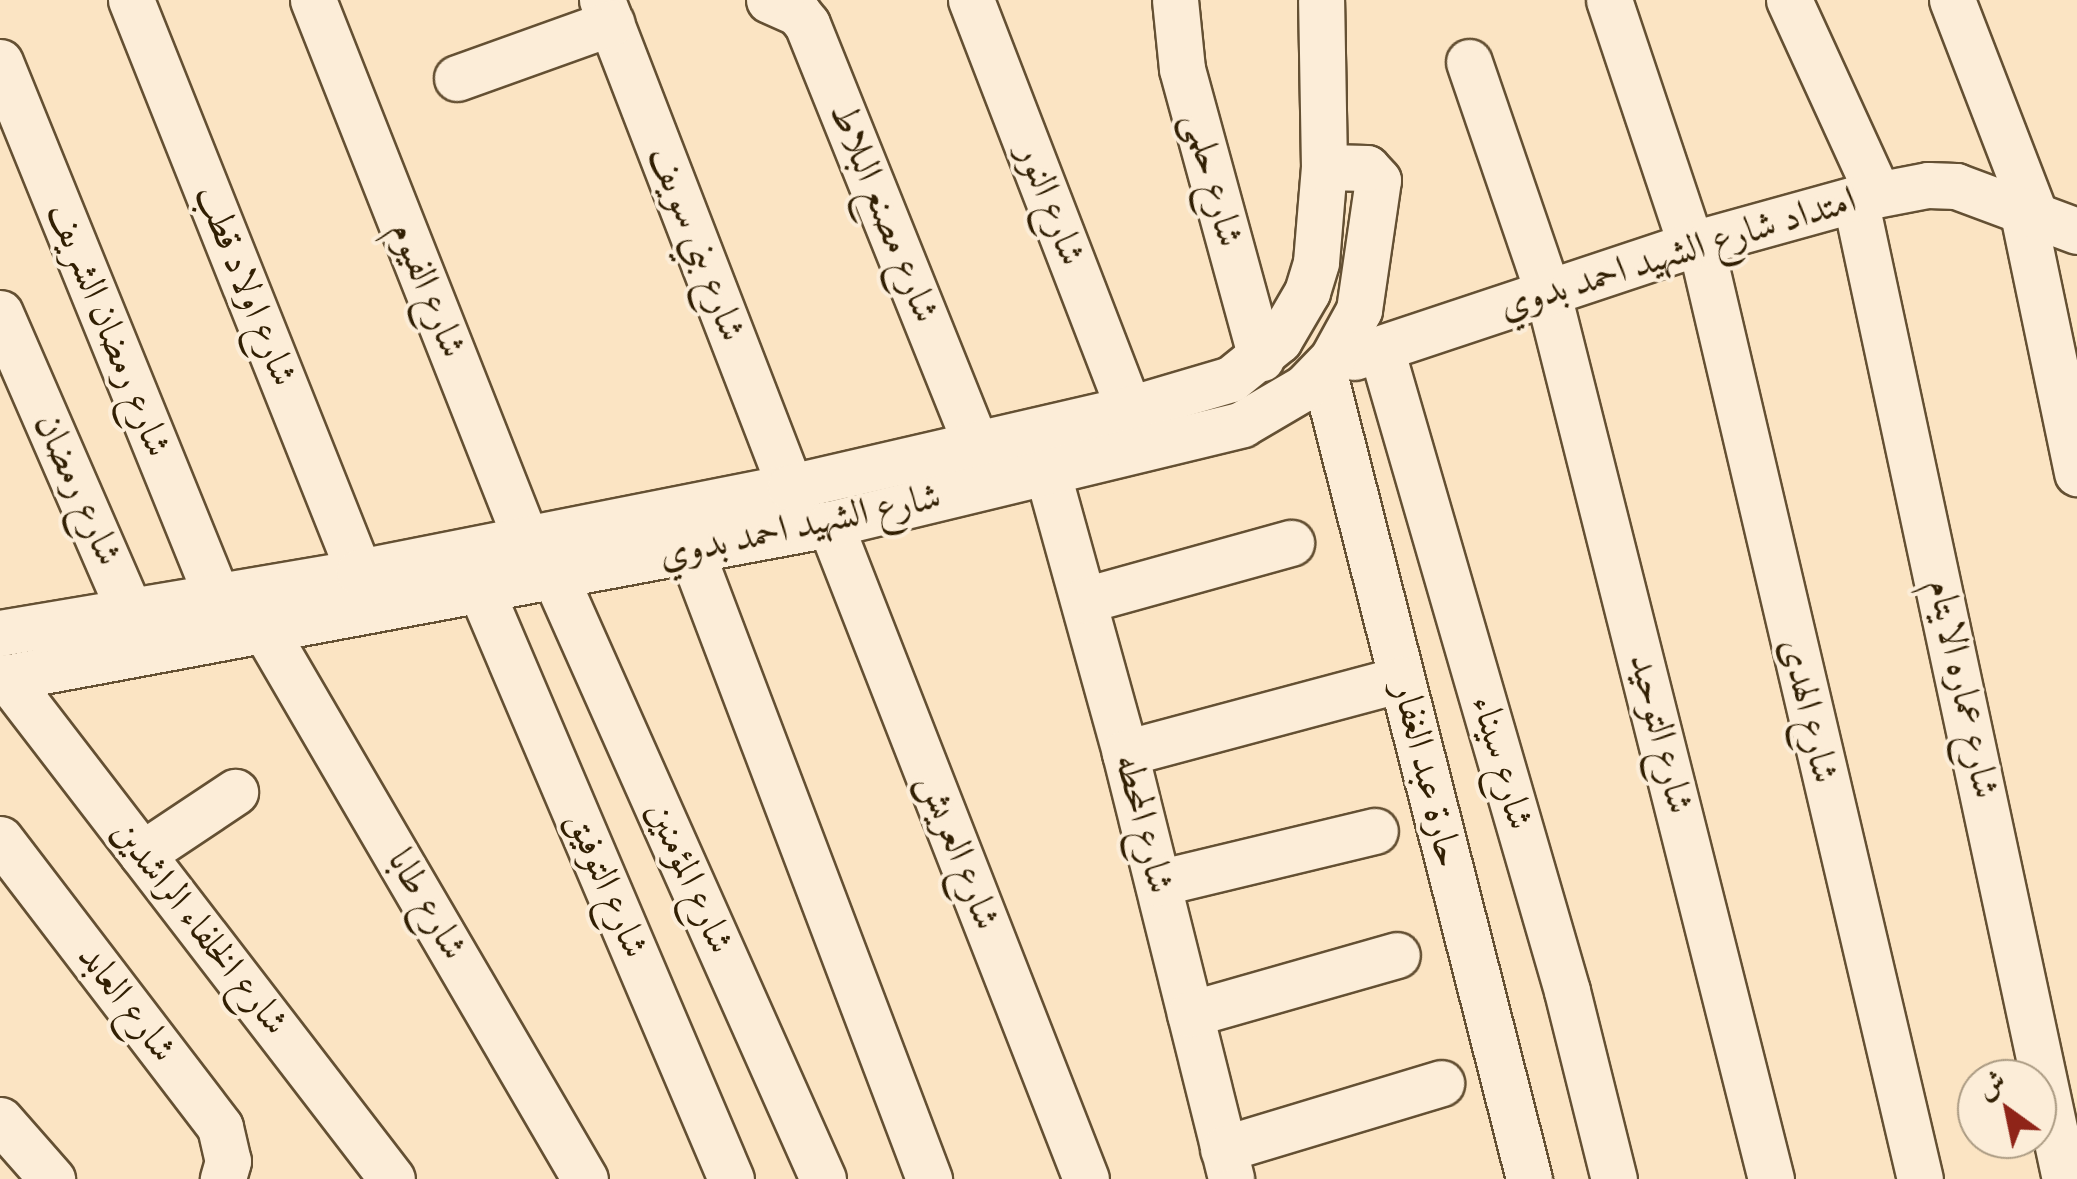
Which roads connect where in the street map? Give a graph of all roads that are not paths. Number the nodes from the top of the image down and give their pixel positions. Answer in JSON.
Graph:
{"nodes":[{"id":1,"x":131,"y":0,"type":"edge"},
{"id":2,"x":312,"y":0,"type":"edge"},
{"id":3,"x":769,"y":0,"type":"edge"},
{"id":4,"x":970,"y":0,"type":"edge"},
{"id":5,"x":1175,"y":0,"type":"edge"},
{"id":6,"x":1322,"y":0,"type":"edge"},
{"id":7,"x":1610,"y":0,"type":"edge"},
{"id":8,"x":1789,"y":0,"type":"edge"},
{"id":9,"x":1952,"y":0,"type":"edge"},
{"id":10,"x":606,"y":11,"type":"edge"},
{"id":11,"x":0,"y":62,"type":"edge"},
{"id":12,"x":1468,"y":62,"type":"dead end"},
{"id":13,"x":457,"y":78,"type":"dead end"},
{"id":14,"x":1324,"y":166,"type":"junction"},
{"id":15,"x":1867,"y":196,"type":"junction"},
{"id":16,"x":2029,"y":212,"type":"junction"},
{"id":17,"x":2077,"y":231,"type":"edge"},
{"id":18,"x":1695,"y":243,"type":"junction"},
{"id":19,"x":1548,"y":290,"type":"junction"},
{"id":20,"x":0,"y":313,"type":"edge"},
{"id":21,"x":1294,"y":320,"type":"junction"},
{"id":22,"x":1381,"y":349,"type":"junction"},
{"id":23,"x":1260,"y":358,"type":"junction"},
{"id":24,"x":1328,"y":364,"type":"junction"},
{"id":25,"x":1129,"y":409,"type":"junction"},
{"id":26,"x":976,"y":444,"type":"junction"},
{"id":27,"x":1046,"y":472,"type":"junction"},
{"id":28,"x":2077,"y":473,"type":"edge"},
{"id":29,"x":790,"y":487,"type":"junction"},
{"id":30,"x":830,"y":524,"type":"junction"},
{"id":31,"x":1291,"y":542,"type":"dead end"},
{"id":32,"x":691,"y":551,"type":"junction"},
{"id":33,"x":541,"y":566,"type":"junction"},
{"id":34,"x":359,"y":572,"type":"junction"},
{"id":35,"x":481,"y":591,"type":"junction"},
{"id":36,"x":217,"y":598,"type":"junction"},
{"id":37,"x":1085,"y":600,"type":"junction"},
{"id":38,"x":130,"y":612,"type":"junction"},
{"id":39,"x":1,"y":632,"type":"edge"},
{"id":40,"x":266,"y":632,"type":"junction"},
{"id":41,"x":3,"y":678,"type":"edge"},
{"id":42,"x":1401,"y":679,"type":"junction"},
{"id":43,"x":1125,"y":753,"type":"junction"},
{"id":44,"x":236,"y":792,"type":"dead end"},
{"id":45,"x":1375,"y":832,"type":"dead end"},
{"id":46,"x":0,"y":839,"type":"edge"},
{"id":47,"x":142,"y":854,"type":"junction"},
{"id":48,"x":1158,"y":883,"type":"junction"},
{"id":49,"x":1397,"y":955,"type":"dead end"},
{"id":50,"x":1190,"y":1014,"type":"junction"},
{"id":51,"x":1440,"y":1083,"type":"dead end"},
{"id":52,"x":0,"y":1120,"type":"edge"},
{"id":53,"x":1227,"y":1164,"type":"edge"},
{"id":54,"x":914,"y":1173,"type":"edge"},
{"id":55,"x":40,"y":1175,"type":"edge"},
{"id":56,"x":223,"y":1179,"type":"edge"},
{"id":57,"x":392,"y":1179,"type":"edge"},
{"id":58,"x":585,"y":1179,"type":"edge"},
{"id":59,"x":731,"y":1179,"type":"edge"},
{"id":60,"x":823,"y":1179,"type":"edge"},
{"id":61,"x":1086,"y":1179,"type":"edge"},
{"id":62,"x":1530,"y":1179,"type":"edge"},
{"id":63,"x":1614,"y":1179,"type":"edge"},
{"id":64,"x":1771,"y":1179,"type":"edge"},
{"id":65,"x":1920,"y":1179,"type":"edge"},
{"id":66,"x":2064,"y":1179,"type":"edge"}],
"edges":[{"from":1,"to":34,"type":"street","name":"شارع اولاد قطب"},
{"from":2,"to":33,"type":"street","name":"شارع الفيوم"},
{"from":3,"to":26,"type":"street","name":"شارع مصنع البلاط"},
{"from":4,"to":25,"type":"street","name":"شارع النور"},
{"from":5,"to":23,"type":"street","name":"شارع حلمى"},
{"from":6,"to":14,"type":"street","name":"شارع الشهيد احمد بدوي"},
{"from":7,"to":18,"type":"street","name":"شارع الهدى"},
{"from":8,"to":15,"type":"street","name":"شارع عماره الايتام"},
{"from":9,"to":16,"type":"street"},
{"from":10,"to":13,"type":"street"},
{"from":10,"to":29,"type":"street","name":"شارع بني سويف"},
{"from":11,"to":36,"type":"street","name":"شارع رمضان الشريف"},
{"from":12,"to":19,"type":"street","name":"شارع التوحيد"},
{"from":14,"to":21,"type":"street","name":"شارع الشهيد احمد بدوي"},
{"from":14,"to":24,"type":"street","name":"شارع الشهيد احمد بدوي"},
{"from":15,"to":16,"type":"street","name":"امتداد شارع الشهيد احمد بدوي"},
{"from":15,"to":18,"type":"street","name":"امتداد شارع الشهيد احمد بدوي"},
{"from":15,"to":66,"type":"street","name":"شارع عماره الايتام"},
{"from":16,"to":17,"type":"street","name":"امتداد شارع الشهيد احمد بدوي"},
{"from":16,"to":28,"type":"street"},
{"from":18,"to":19,"type":"street","name":"امتداد شارع الشهيد احمد بدوي"},
{"from":18,"to":65,"type":"street","name":"شارع الهدى"},
{"from":19,"to":22,"type":"street","name":"امتداد شارع الشهيد احمد بدوي"},
{"from":19,"to":64,"type":"street","name":"شارع التوحيد"},
{"from":20,"to":38,"type":"street","name":"شارع رمضان"},
{"from":21,"to":23,"type":"street","name":"شارع الشهيد احمد بدوي"},
{"from":21,"to":24,"type":"street"},
{"from":22,"to":24,"type":"street","name":"امتداد شارع الشهيد احمد بدوي"},
{"from":22,"to":63,"type":"street","name":"شارع سيناء"},
{"from":23,"to":25,"type":"street","name":"شارع الشهيد احمد بدوي"},
{"from":24,"to":27,"type":"street","name":"شارع الشهيد احمد بدوي"},
{"from":24,"to":42,"type":"street","name":"حارة عبد الغفار"},
{"from":25,"to":26,"type":"street","name":"شارع الشهيد احمد بدوي"},
{"from":26,"to":29,"type":"street","name":"شارع الشهيد احمد بدوي"},
{"from":27,"to":30,"type":"street","name":"شارع الشهيد احمد بدوي"},
{"from":27,"to":37,"type":"street","name":"شارع المحطه"},
{"from":29,"to":33,"type":"street","name":"شارع الشهيد احمد بدوي"},
{"from":30,"to":32,"type":"street","name":"شارع الشهيد احمد بدوي"},
{"from":30,"to":61,"type":"street","name":"شارع العريش"},
{"from":31,"to":37,"type":"street"},
{"from":32,"to":33,"type":"street","name":"شارع الشهيد احمد بدوي"},
{"from":32,"to":54,"type":"street"},
{"from":33,"to":34,"type":"street","name":"شارع الشهيد احمد بدوي"},
{"from":33,"to":35,"type":"street","name":"شارع الشهيد احمد بدوي"},
{"from":33,"to":60,"type":"street","name":"شارع المؤمنين"},
{"from":34,"to":36,"type":"street","name":"شارع الشهيد احمد بدوي"},
{"from":35,"to":40,"type":"street","name":"شارع الشهيد احمد بدوي"},
{"from":35,"to":59,"type":"street","name":"شارع التوفيق"},
{"from":36,"to":38,"type":"street","name":"شارع الشهيد احمد بدوي"},
{"from":37,"to":43,"type":"street","name":"شارع المحطه"},
{"from":38,"to":39,"type":"street","name":"شارع الشهيد احمد بدوي"},
{"from":40,"to":41,"type":"street","name":"شارع الشهيد احمد بدوي"},
{"from":40,"to":58,"type":"street","name":"شارع طابا"},
{"from":41,"to":47,"type":"street","name":"شارع الخلفاء الراشدين"},
{"from":42,"to":43,"type":"street"},
{"from":42,"to":62,"type":"street","name":"حارة عبد الغفار"},
{"from":43,"to":48,"type":"street","name":"شارع المحطه"},
{"from":44,"to":47,"type":"street"},
{"from":45,"to":48,"type":"street"},
{"from":46,"to":56,"type":"street","name":"شارع العابد"},
{"from":47,"to":57,"type":"street","name":"شارع الخلفاء الراشدين"},
{"from":48,"to":50,"type":"street","name":"شارع المحطه"},
{"from":49,"to":50,"type":"street"},
{"from":50,"to":53,"type":"street","name":"شارع المحطه"},
{"from":51,"to":53,"type":"street"},
{"from":52,"to":55,"type":"street"}]}
